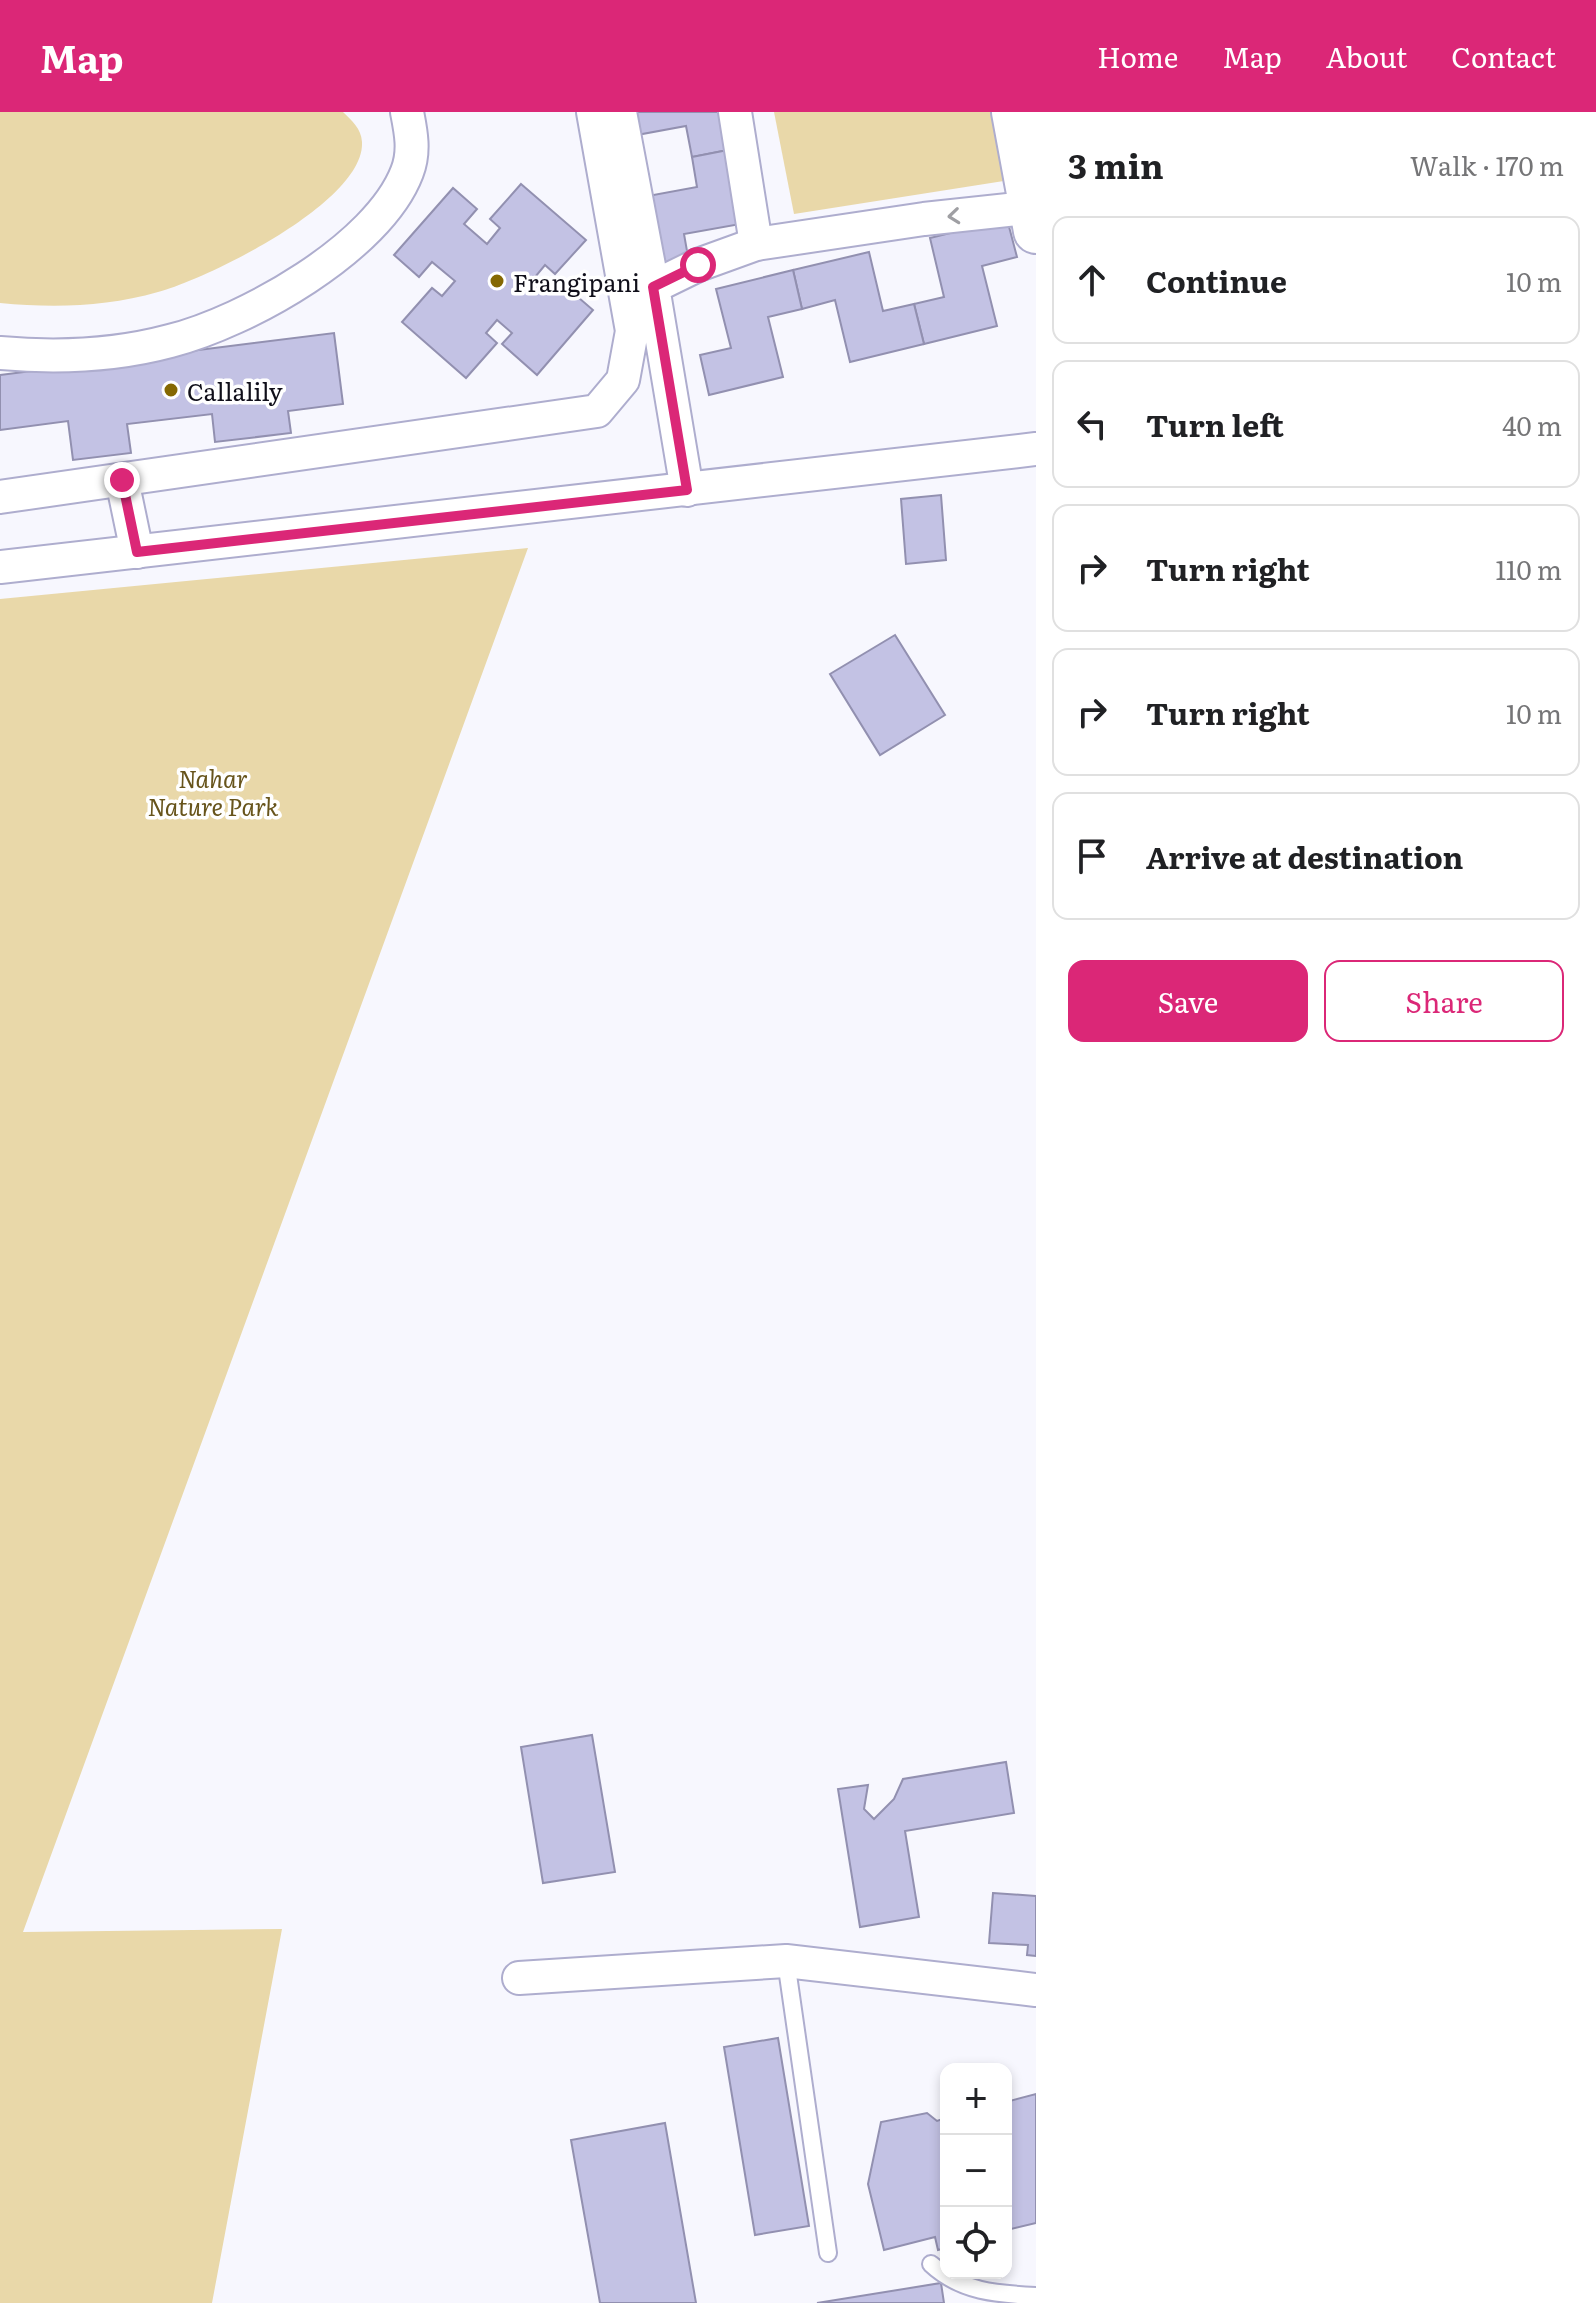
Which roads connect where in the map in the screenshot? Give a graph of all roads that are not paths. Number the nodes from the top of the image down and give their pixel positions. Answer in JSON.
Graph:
{"nodes":[{"id":1,"x":407,"y":112,"type":"edge"},
{"id":2,"x":593,"y":112,"type":"edge"},
{"id":3,"x":620,"y":112,"type":"edge"},
{"id":4,"x":735,"y":112,"type":"edge"},
{"id":5,"x":1022,"y":122,"type":"edge"},
{"id":6,"x":1035,"y":215,"type":"edge"},
{"id":7,"x":756,"y":244,"type":"junction"},
{"id":8,"x":653,"y":287,"type":"junction"},
{"id":9,"x":0,"y":353,"type":"edge"},
{"id":10,"x":1036,"y":449,"type":"edge"},
{"id":11,"x":122,"y":480,"type":"junction"},
{"id":12,"x":687,"y":490,"type":"junction"},
{"id":13,"x":0,"y":497,"type":"edge"},
{"id":14,"x":137,"y":552,"type":"junction"},
{"id":15,"x":0,"y":567,"type":"edge"},
{"id":16,"x":786,"y":1961,"type":"junction"},
{"id":17,"x":519,"y":1978,"type":"dead end"},
{"id":18,"x":1036,"y":1990,"type":"edge"},
{"id":19,"x":828,"y":2253,"type":"dead end"},
{"id":20,"x":931,"y":2264,"type":"dead end"},
{"id":21,"x":1036,"y":2296,"type":"edge"}],
"edges":[{"from":1,"to":9,"type":"street"},
{"from":2,"to":11,"type":"street"},
{"from":3,"to":8,"type":"street"},
{"from":4,"to":7,"type":"street"},
{"from":5,"to":6,"type":"street"},
{"from":6,"to":7,"type":"street","one_way":true},
{"from":7,"to":8,"type":"street"},
{"from":8,"to":12,"type":"street"},
{"from":10,"to":12,"type":"street"},
{"from":11,"to":13,"type":"street"},
{"from":11,"to":14,"type":"street"},
{"from":12,"to":14,"type":"street"},
{"from":14,"to":15,"type":"street"},
{"from":16,"to":17,"type":"street"},
{"from":16,"to":18,"type":"street"},
{"from":16,"to":19,"type":"lane"},
{"from":20,"to":21,"type":"lane"}]}
